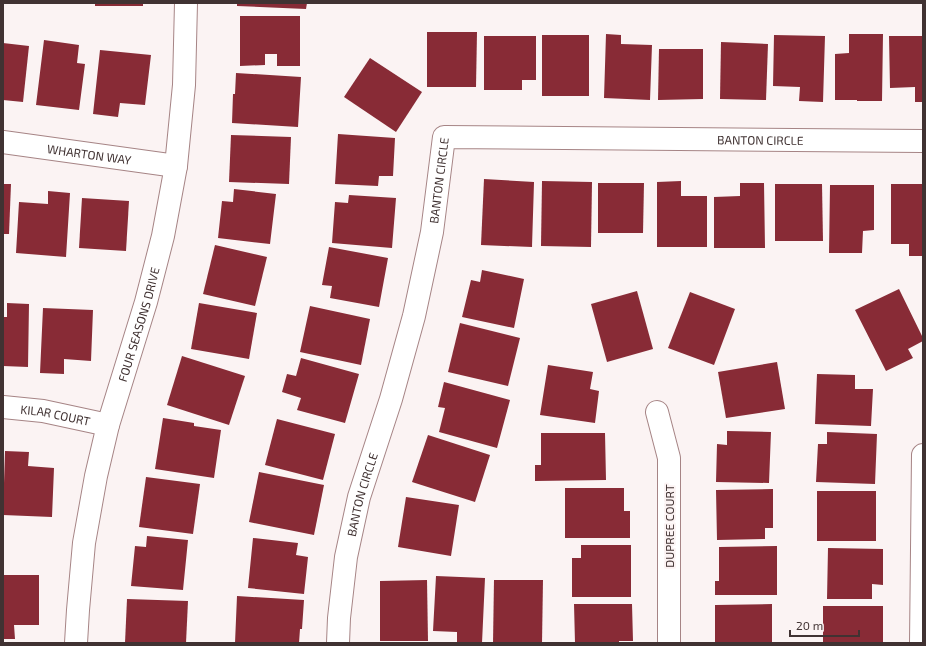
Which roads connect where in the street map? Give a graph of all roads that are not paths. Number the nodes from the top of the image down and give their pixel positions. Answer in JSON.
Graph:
{"nodes":[{"id":1,"x":186,"y":3,"type":"edge"},
{"id":2,"x":923,"y":141,"type":"edge"},
{"id":3,"x":3,"y":142,"type":"edge"},
{"id":4,"x":176,"y":166,"type":"junction"},
{"id":5,"x":3,"y":407,"type":"edge"},
{"id":6,"x":657,"y":412,"type":"dead end"},
{"id":7,"x":108,"y":425,"type":"junction"},
{"id":8,"x":923,"y":455,"type":"edge"},
{"id":9,"x":76,"y":643,"type":"edge"},
{"id":10,"x":338,"y":643,"type":"edge"},
{"id":11,"x":669,"y":643,"type":"edge"},
{"id":12,"x":921,"y":643,"type":"edge"}],
"edges":[{"from":1,"to":4,"type":"street","name":"FOUR SEASONS DRIVE"},
{"from":2,"to":10,"type":"street","name":"BANTON CIRCLE"},
{"from":3,"to":4,"type":"street","name":"WHARTON WAY"},
{"from":4,"to":7,"type":"street","name":"FOUR SEASONS DRIVE"},
{"from":5,"to":7,"type":"street","name":"KILAR COURT"},
{"from":6,"to":11,"type":"street","name":"DUPREE COURT"},
{"from":7,"to":9,"type":"street","name":"FOUR SEASONS DRIVE"},
{"from":8,"to":12,"type":"street"}]}
